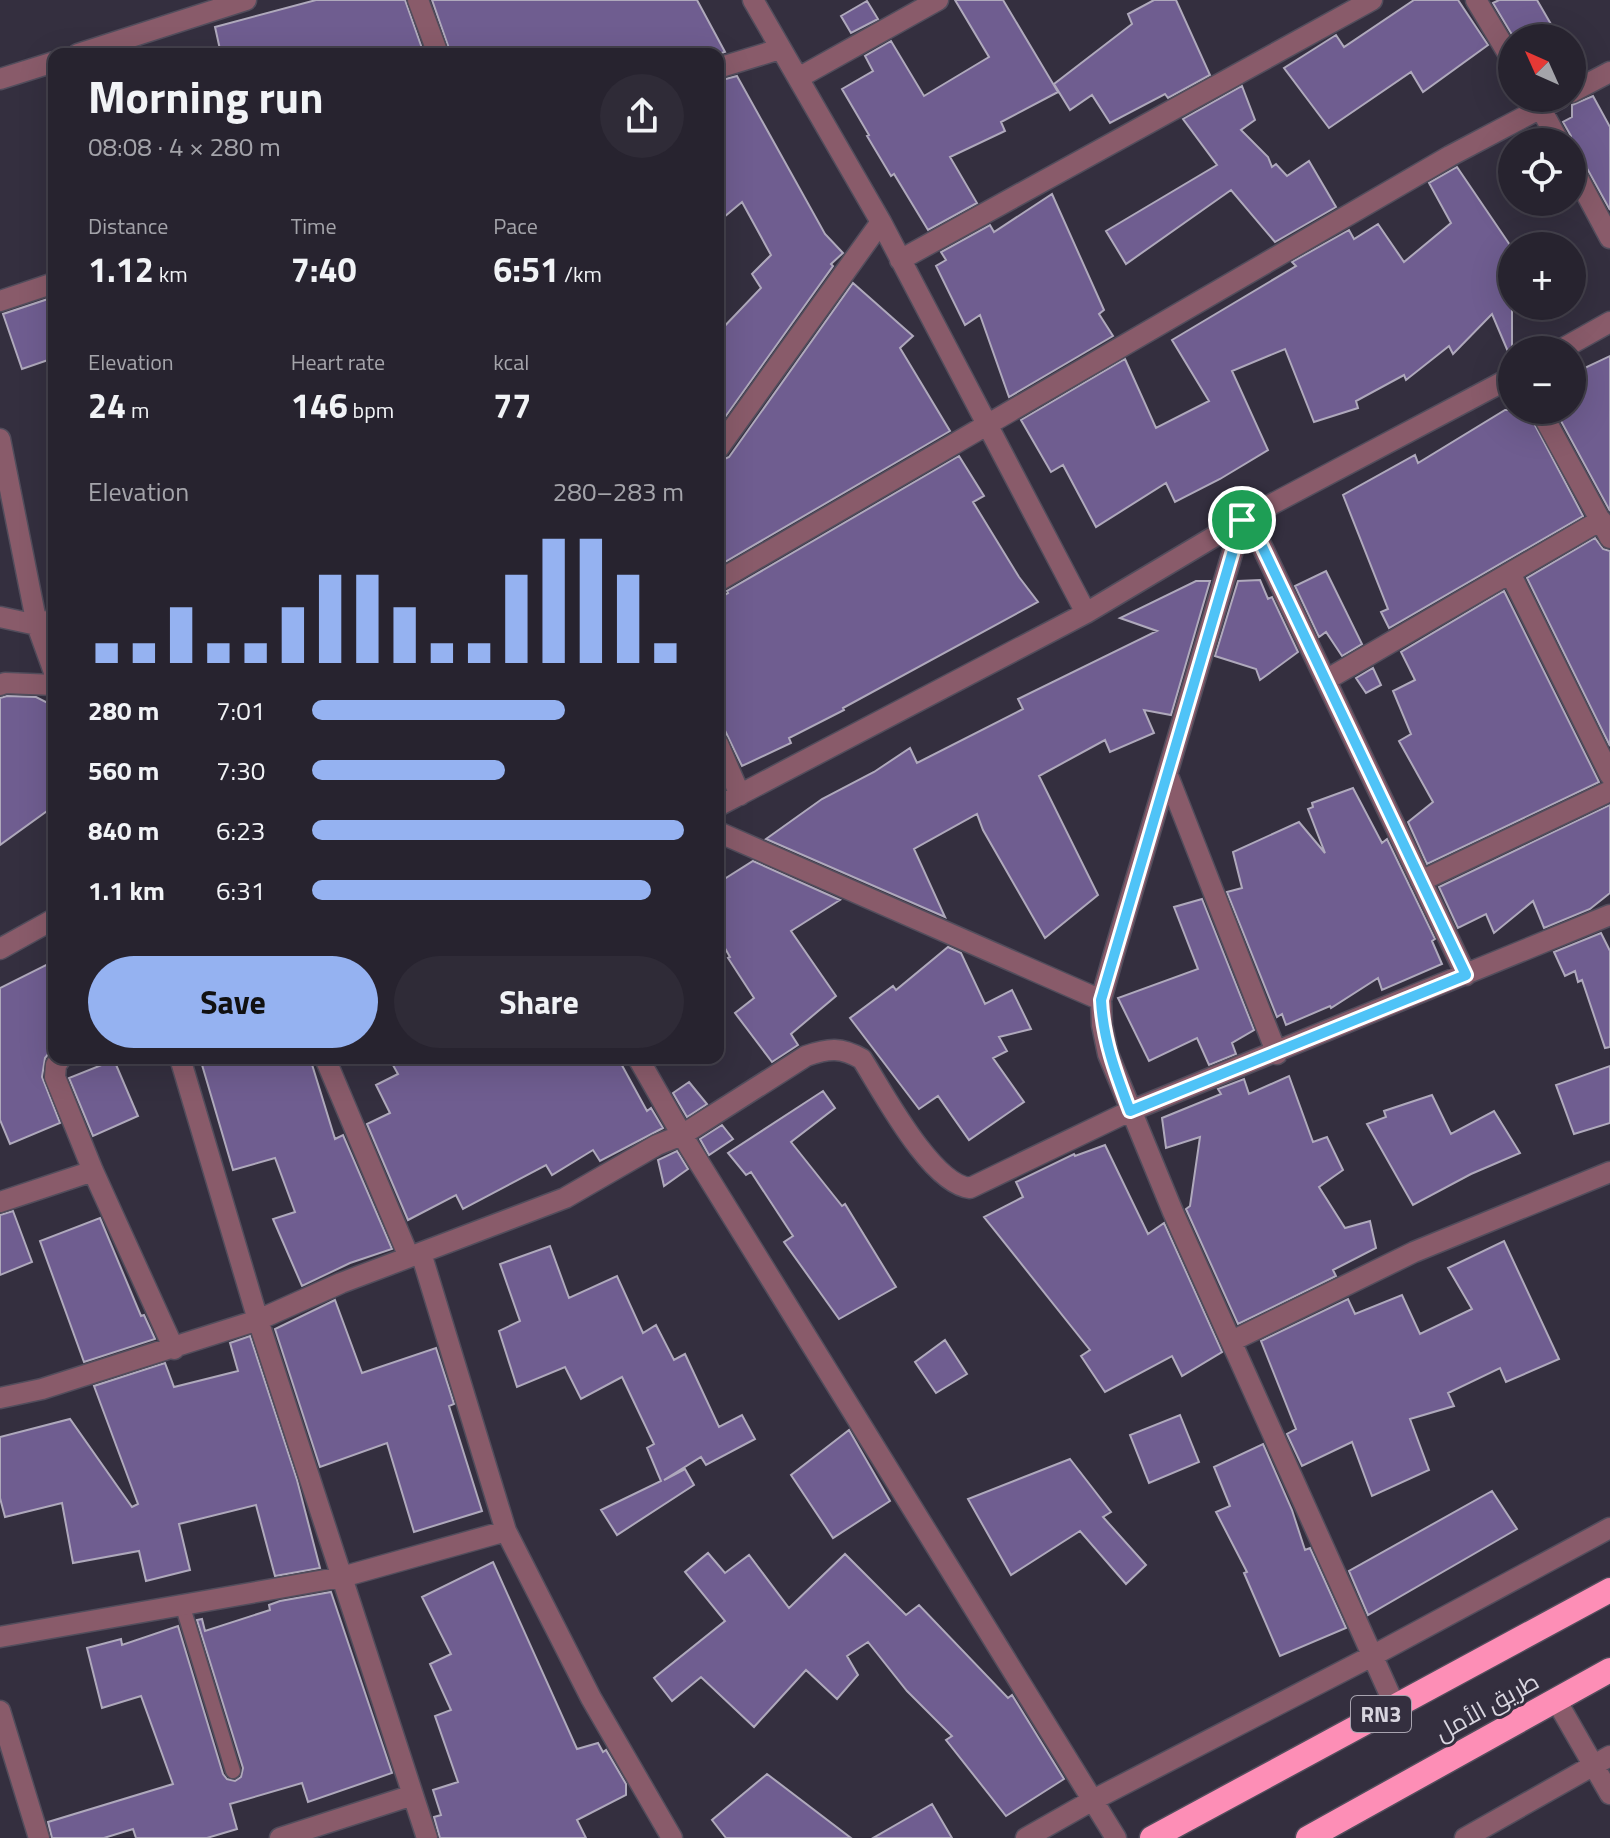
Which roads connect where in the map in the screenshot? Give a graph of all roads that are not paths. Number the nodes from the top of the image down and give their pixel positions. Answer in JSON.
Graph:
{"nodes":[{"id":1,"x":246,"y":0,"type":"edge"},
{"id":2,"x":418,"y":0,"type":"edge"},
{"id":3,"x":753,"y":0,"type":"edge"},
{"id":4,"x":938,"y":0,"type":"edge"},
{"id":5,"x":1372,"y":0,"type":"edge"},
{"id":6,"x":1476,"y":0,"type":"edge"},
{"id":7,"x":1498,"y":37,"type":"edge"},
{"id":8,"x":97,"y":48,"type":"edge"},
{"id":9,"x":436,"y":48,"type":"edge"},
{"id":10,"x":780,"y":49,"type":"junction"},
{"id":11,"x":48,"y":64,"type":"edge"},
{"id":12,"x":724,"y":66,"type":"edge"},
{"id":13,"x":1610,"y":72,"type":"edge"},
{"id":14,"x":800,"y":77,"type":"junction"},
{"id":15,"x":0,"y":79,"type":"edge"},
{"id":16,"x":1586,"y":85,"type":"edge"},
{"id":17,"x":1523,"y":112,"type":"edge"},
{"id":18,"x":1586,"y":193,"type":"edge"},
{"id":19,"x":881,"y":222,"type":"junction"},
{"id":20,"x":1610,"y":238,"type":"edge"},
{"id":21,"x":900,"y":260,"type":"junction"},
{"id":22,"x":48,"y":285,"type":"edge"},
{"id":23,"x":0,"y":301,"type":"edge"},
{"id":24,"x":1610,"y":322,"type":"edge"},
{"id":25,"x":1585,"y":336,"type":"edge"},
{"id":26,"x":1498,"y":384,"type":"edge"},
{"id":27,"x":1548,"y":424,"type":"edge"},
{"id":28,"x":987,"y":425,"type":"junction"},
{"id":29,"x":0,"y":439,"type":"edge"},
{"id":30,"x":724,"y":441,"type":"edge"},
{"id":31,"x":1245,"y":519,"type":"junction"},
{"id":32,"x":1605,"y":529,"type":"edge"},
{"id":33,"x":1510,"y":573,"type":"junction"},
{"id":34,"x":724,"y":578,"type":"edge"},
{"id":35,"x":1086,"y":613,"type":"junction"},
{"id":36,"x":0,"y":617,"type":"edge"},
{"id":37,"x":46,"y":622,"type":"edge"},
{"id":38,"x":1326,"y":680,"type":"junction"},
{"id":39,"x":0,"y":685,"type":"edge"},
{"id":40,"x":48,"y":685,"type":"edge"},
{"id":41,"x":724,"y":758,"type":"edge"},
{"id":42,"x":1610,"y":775,"type":"edge"},
{"id":43,"x":1168,"y":776,"type":"junction"},
{"id":44,"x":1610,"y":791,"type":"edge"},
{"id":45,"x":740,"y":795,"type":"junction"},
{"id":46,"x":724,"y":803,"type":"edge"},
{"id":47,"x":724,"y":835,"type":"edge"},
{"id":48,"x":1421,"y":881,"type":"junction"},
{"id":49,"x":1610,"y":915,"type":"edge"},
{"id":50,"x":48,"y":922,"type":"edge"},
{"id":51,"x":0,"y":949,"type":"edge"},
{"id":52,"x":1466,"y":975,"type":"junction"},
{"id":53,"x":1101,"y":1000,"type":"junction"},
{"id":54,"x":1277,"y":1054,"type":"junction"},
{"id":55,"x":57,"y":1064,"type":"edge"},
{"id":56,"x":182,"y":1064,"type":"edge"},
{"id":57,"x":328,"y":1064,"type":"edge"},
{"id":58,"x":641,"y":1064,"type":"edge"},
{"id":59,"x":1130,"y":1111,"type":"junction"},
{"id":60,"x":682,"y":1135,"type":"junction"},
{"id":61,"x":93,"y":1171,"type":"junction"},
{"id":62,"x":1610,"y":1172,"type":"edge"},
{"id":63,"x":0,"y":1202,"type":"edge"},
{"id":64,"x":415,"y":1255,"type":"junction"},
{"id":65,"x":258,"y":1320,"type":"junction"},
{"id":66,"x":1232,"y":1341,"type":"junction"},
{"id":67,"x":174,"y":1349,"type":"junction"},
{"id":68,"x":0,"y":1398,"type":"edge"},
{"id":69,"x":1610,"y":1528,"type":"edge"},
{"id":70,"x":506,"y":1531,"type":"junction"},
{"id":71,"x":342,"y":1577,"type":"junction"},
{"id":72,"x":1610,"y":1590,"type":"edge"},
{"id":73,"x":182,"y":1604,"type":"junction"},
{"id":74,"x":0,"y":1637,"type":"edge"},
{"id":75,"x":1374,"y":1655,"type":"junction"},
{"id":76,"x":1610,"y":1670,"type":"edge"},
{"id":77,"x":1556,"y":1700,"type":"junction"},
{"id":78,"x":1395,"y":1706,"type":"junction"},
{"id":79,"x":0,"y":1711,"type":"edge"},
{"id":80,"x":1602,"y":1761,"type":"edge"},
{"id":81,"x":233,"y":1771,"type":"dead end"},
{"id":82,"x":1610,"y":1794,"type":"edge"},
{"id":83,"x":413,"y":1795,"type":"junction"},
{"id":84,"x":1093,"y":1800,"type":"junction"},
{"id":85,"x":39,"y":1838,"type":"edge"},
{"id":86,"x":280,"y":1838,"type":"edge"},
{"id":87,"x":427,"y":1838,"type":"edge"},
{"id":88,"x":672,"y":1838,"type":"edge"},
{"id":89,"x":1026,"y":1838,"type":"edge"},
{"id":90,"x":1116,"y":1838,"type":"edge"},
{"id":91,"x":1152,"y":1838,"type":"edge"},
{"id":92,"x":1308,"y":1838,"type":"edge"},
{"id":93,"x":1465,"y":1838,"type":"edge"}],
"edges":[{"from":1,"to":8,"type":"street"},
{"from":2,"to":9,"type":"street"},
{"from":3,"to":10,"type":"street"},
{"from":4,"to":14,"type":"street"},
{"from":5,"to":21,"type":"street"},
{"from":6,"to":7,"type":"street"},
{"from":10,"to":12,"type":"street"},
{"from":10,"to":14,"type":"street"},
{"from":11,"to":15,"type":"street"},
{"from":13,"to":16,"type":"street"},
{"from":14,"to":19,"type":"street"},
{"from":17,"to":28,"type":"street"},
{"from":18,"to":20,"type":"street"},
{"from":19,"to":21,"type":"street"},
{"from":19,"to":30,"type":"street"},
{"from":21,"to":28,"type":"street"},
{"from":22,"to":23,"type":"street"},
{"from":24,"to":25,"type":"street"},
{"from":26,"to":31,"type":"street"},
{"from":27,"to":32,"type":"street"},
{"from":28,"to":34,"type":"street"},
{"from":28,"to":35,"type":"street"},
{"from":29,"to":37,"type":"street"},
{"from":31,"to":35,"type":"street"},
{"from":31,"to":38,"type":"street"},
{"from":31,"to":43,"type":"street"},
{"from":32,"to":33,"type":"street"},
{"from":33,"to":38,"type":"street"},
{"from":33,"to":42,"type":"street"},
{"from":35,"to":45,"type":"street"},
{"from":36,"to":37,"type":"street"},
{"from":38,"to":48,"type":"street"},
{"from":39,"to":40,"type":"street"},
{"from":41,"to":45,"type":"street"},
{"from":43,"to":53,"type":"street"},
{"from":43,"to":54,"type":"street"},
{"from":44,"to":48,"type":"street"},
{"from":45,"to":46,"type":"street"},
{"from":47,"to":53,"type":"street"},
{"from":48,"to":52,"type":"street"},
{"from":49,"to":52,"type":"street"},
{"from":50,"to":51,"type":"street"},
{"from":52,"to":54,"type":"street"},
{"from":53,"to":59,"type":"street"},
{"from":54,"to":59,"type":"street"},
{"from":55,"to":61,"type":"street"},
{"from":56,"to":65,"type":"street"},
{"from":57,"to":64,"type":"street"},
{"from":58,"to":60,"type":"street"},
{"from":59,"to":60,"type":"street"},
{"from":59,"to":66,"type":"street"},
{"from":60,"to":64,"type":"street"},
{"from":60,"to":84,"type":"street"},
{"from":61,"to":63,"type":"street"},
{"from":61,"to":67,"type":"street"},
{"from":62,"to":66,"type":"street"},
{"from":64,"to":65,"type":"street"},
{"from":64,"to":70,"type":"street"},
{"from":65,"to":67,"type":"street"},
{"from":65,"to":71,"type":"street"},
{"from":66,"to":75,"type":"street"},
{"from":67,"to":68,"type":"street"},
{"from":69,"to":75,"type":"street"},
{"from":70,"to":71,"type":"street"},
{"from":70,"to":88,"type":"street"},
{"from":71,"to":73,"type":"street"},
{"from":71,"to":83,"type":"street"},
{"from":72,"to":78,"type":"highway","number":"RN3"},
{"from":73,"to":74,"type":"street"},
{"from":73,"to":81,"type":"lane"},
{"from":75,"to":78,"type":"street"},
{"from":75,"to":84,"type":"street"},
{"from":76,"to":77,"type":"highway","name":"طريق الأمل"},
{"from":77,"to":80,"type":"street"},
{"from":77,"to":92,"type":"highway","name":"طريق الأمل"},
{"from":78,"to":91,"type":"highway","number":"RN3"},
{"from":79,"to":85,"type":"street"},
{"from":80,"to":82,"type":"street"},
{"from":80,"to":93,"type":"street"},
{"from":83,"to":86,"type":"street"},
{"from":83,"to":87,"type":"street"},
{"from":84,"to":89,"type":"street"},
{"from":84,"to":90,"type":"street"}]}
